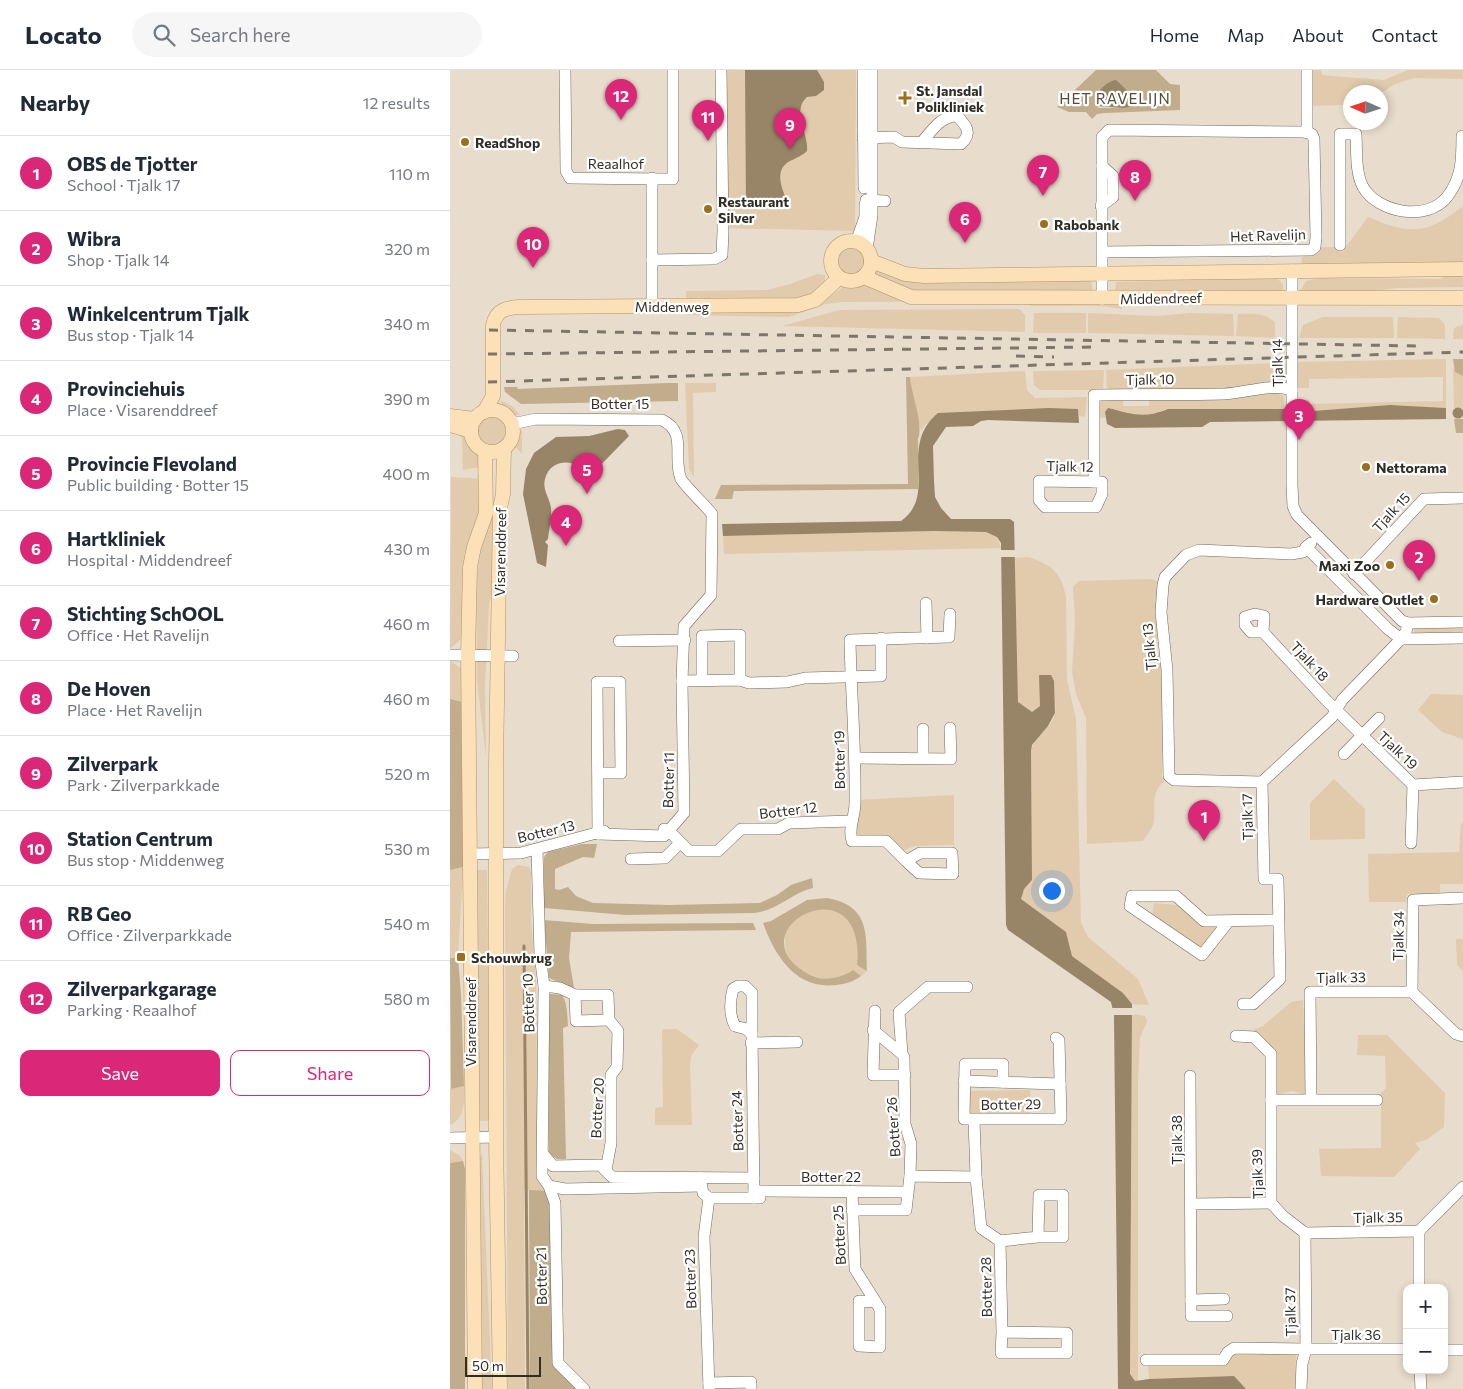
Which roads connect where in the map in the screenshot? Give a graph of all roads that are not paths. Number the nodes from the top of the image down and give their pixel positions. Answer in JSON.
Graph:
{"nodes":[{"id":1,"x":565,"y":70,"type":"edge"},
{"id":2,"x":673,"y":70,"type":"edge"},
{"id":3,"x":721,"y":70,"type":"edge"},
{"id":4,"x":863,"y":70,"type":"edge"},
{"id":5,"x":872,"y":70,"type":"edge"},
{"id":6,"x":1307,"y":70,"type":"edge"},
{"id":7,"x":1307,"y":132,"type":"junction"},
{"id":8,"x":1462,"y":136,"type":"dead end"},
{"id":9,"x":868,"y":138,"type":"junction"},
{"id":10,"x":921,"y":143,"type":"dead end"},
{"id":11,"x":1463,"y":152,"type":"edge"},
{"id":12,"x":652,"y":178,"type":"junction"},
{"id":13,"x":868,"y":200,"type":"junction"},
{"id":14,"x":885,"y":201,"type":"dead end"},
{"id":15,"x":1340,"y":245,"type":"dead end"},
{"id":16,"x":864,"y":251,"type":"junction"},
{"id":17,"x":1102,"y":252,"type":"junction"},
{"id":18,"x":652,"y":260,"type":"junction"},
{"id":19,"x":1462,"y":268,"type":"edge"},
{"id":20,"x":1292,"y":270,"type":"junction"},
{"id":21,"x":1103,"y":275,"type":"junction"},
{"id":22,"x":864,"y":277,"type":"junction"},
{"id":23,"x":839,"y":278,"type":"junction"},
{"id":24,"x":1291,"y":298,"type":"junction"},
{"id":25,"x":1463,"y":298,"type":"edge"},
{"id":26,"x":1102,"y":299,"type":"junction"},
{"id":27,"x":652,"y":306,"type":"junction"},
{"id":28,"x":1292,"y":390,"type":"junction"},
{"id":29,"x":492,"y":396,"type":"junction"},
{"id":30,"x":499,"y":411,"type":"junction"},
{"id":31,"x":450,"y":416,"type":"edge"},
{"id":32,"x":476,"y":420,"type":"junction"},
{"id":33,"x":512,"y":424,"type":"junction"},
{"id":34,"x":450,"y":425,"type":"edge"},
{"id":35,"x":504,"y":448,"type":"junction"},
{"id":36,"x":485,"y":451,"type":"junction"},
{"id":37,"x":1098,"y":482,"type":"junction"},
{"id":38,"x":1463,"y":498,"type":"edge"},
{"id":39,"x":1318,"y":536,"type":"junction"},
{"id":40,"x":1306,"y":547,"type":"junction"},
{"id":41,"x":713,"y":556,"type":"joint"},
{"id":42,"x":1354,"y":574,"type":"junction"},
{"id":43,"x":926,"y":603,"type":"dead end"},
{"id":44,"x":950,"y":614,"type":"dead end"},
{"id":45,"x":1463,"y":622,"type":"edge"},
{"id":46,"x":1408,"y":623,"type":"junction"},
{"id":47,"x":1263,"y":632,"type":"dead end"},
{"id":48,"x":881,"y":638,"type":"junction"},
{"id":49,"x":927,"y":638,"type":"junction"},
{"id":50,"x":1463,"y":638,"type":"edge"},
{"id":51,"x":1401,"y":639,"type":"junction"},
{"id":52,"x":619,"y":640,"type":"dead end"},
{"id":53,"x":685,"y":640,"type":"junction"},
{"id":54,"x":450,"y":655,"type":"edge"},
{"id":55,"x":468,"y":655,"type":"junction"},
{"id":56,"x":498,"y":656,"type":"junction"},
{"id":57,"x":513,"y":656,"type":"dead end"},
{"id":58,"x":850,"y":677,"type":"junction"},
{"id":59,"x":702,"y":680,"type":"junction"},
{"id":60,"x":740,"y":680,"type":"junction"},
{"id":61,"x":682,"y":681,"type":"junction"},
{"id":62,"x":1337,"y":709,"type":"junction"},
{"id":63,"x":1379,"y":718,"type":"dead end"},
{"id":64,"x":923,"y":728,"type":"dead end"},
{"id":65,"x":950,"y":728,"type":"dead end"},
{"id":66,"x":1362,"y":736,"type":"junction"},
{"id":67,"x":1344,"y":754,"type":"dead end"},
{"id":68,"x":855,"y":758,"type":"junction"},
{"id":69,"x":923,"y":758,"type":"junction"},
{"id":70,"x":598,"y":773,"type":"junction"},
{"id":71,"x":1262,"y":782,"type":"junction"},
{"id":72,"x":1463,"y":782,"type":"edge"},
{"id":73,"x":1413,"y":785,"type":"junction"},
{"id":74,"x":851,"y":821,"type":"junction"},
{"id":75,"x":669,"y":831,"type":"junction"},
{"id":76,"x":598,"y":834,"type":"junction"},
{"id":77,"x":680,"y":843,"type":"junction"},
{"id":78,"x":1412,"y":843,"type":"dead end"},
{"id":79,"x":537,"y":850,"type":"junction"},
{"id":80,"x":470,"y":854,"type":"junction"},
{"id":81,"x":497,"y":854,"type":"junction"},
{"id":82,"x":631,"y":859,"type":"dead end"},
{"id":83,"x":906,"y":861,"type":"dead end"},
{"id":84,"x":1151,"y":897,"type":"junction"},
{"id":85,"x":1463,"y":898,"type":"edge"},
{"id":86,"x":1148,"y":918,"type":"junction"},
{"id":87,"x":1278,"y":920,"type":"junction"},
{"id":88,"x":1228,"y":922,"type":"junction"},
{"id":89,"x":544,"y":986,"type":"junction"},
{"id":90,"x":967,"y":987,"type":"dead end"},
{"id":91,"x":1412,"y":992,"type":"junction"},
{"id":92,"x":575,"y":996,"type":"junction"},
{"id":93,"x":1243,"y":1004,"type":"dead end"},
{"id":94,"x":874,"y":1011,"type":"dead end"},
{"id":95,"x":609,"y":1020,"type":"junction"},
{"id":96,"x":873,"y":1030,"type":"junction"},
{"id":97,"x":1236,"y":1036,"type":"dead end"},
{"id":98,"x":1463,"y":1036,"type":"edge"},
{"id":99,"x":1056,"y":1038,"type":"dead end"},
{"id":100,"x":797,"y":1042,"type":"dead end"},
{"id":101,"x":902,"y":1054,"type":"junction"},
{"id":102,"x":905,"y":1075,"type":"junction"},
{"id":103,"x":1190,"y":1076,"type":"dead end"},
{"id":104,"x":964,"y":1081,"type":"junction"},
{"id":105,"x":1003,"y":1082,"type":"junction"},
{"id":106,"x":1060,"y":1084,"type":"junction"},
{"id":107,"x":1271,"y":1100,"type":"junction"},
{"id":108,"x":1311,"y":1100,"type":"junction"},
{"id":109,"x":1377,"y":1100,"type":"dead end"},
{"id":110,"x":974,"y":1120,"type":"junction"},
{"id":111,"x":471,"y":1137,"type":"junction"},
{"id":112,"x":496,"y":1137,"type":"junction"},
{"id":113,"x":450,"y":1138,"type":"edge"},
{"id":114,"x":544,"y":1155,"type":"junction"},
{"id":115,"x":910,"y":1176,"type":"junction"},
{"id":116,"x":976,"y":1177,"type":"junction"},
{"id":117,"x":610,"y":1178,"type":"junction"},
{"id":118,"x":754,"y":1178,"type":"junction"},
{"id":119,"x":700,"y":1182,"type":"junction"},
{"id":120,"x":550,"y":1186,"type":"junction"},
{"id":121,"x":1463,"y":1186,"type":"edge"},
{"id":122,"x":907,"y":1192,"type":"junction"},
{"id":123,"x":754,"y":1195,"type":"junction"},
{"id":124,"x":709,"y":1198,"type":"junction"},
{"id":125,"x":852,"y":1200,"type":"junction"},
{"id":126,"x":1191,"y":1204,"type":"junction"},
{"id":127,"x":1272,"y":1204,"type":"junction"},
{"id":128,"x":906,"y":1210,"type":"joint"},
{"id":129,"x":1419,"y":1231,"type":"junction"},
{"id":130,"x":1304,"y":1233,"type":"junction"},
{"id":131,"x":1038,"y":1237,"type":"dead end"},
{"id":132,"x":1000,"y":1241,"type":"junction"},
{"id":133,"x":1419,"y":1284,"type":"edge"},
{"id":134,"x":1192,"y":1300,"type":"junction"},
{"id":135,"x":1224,"y":1300,"type":"dead end"},
{"id":136,"x":875,"y":1302,"type":"dead end"},
{"id":137,"x":1227,"y":1316,"type":"dead end"},
{"id":138,"x":1002,"y":1332,"type":"junction"},
{"id":139,"x":1306,"y":1349,"type":"junction"},
{"id":140,"x":1403,"y":1349,"type":"edge"},
{"id":141,"x":1448,"y":1350,"type":"edge"},
{"id":142,"x":1463,"y":1350,"type":"edge"},
{"id":143,"x":1146,"y":1360,"type":"dead end"},
{"id":144,"x":1420,"y":1374,"type":"edge"},
{"id":145,"x":709,"y":1386,"type":"edge"},
{"id":146,"x":475,"y":1389,"type":"edge"},
{"id":147,"x":500,"y":1389,"type":"edge"},
{"id":148,"x":584,"y":1389,"type":"edge"},
{"id":149,"x":751,"y":1389,"type":"edge"},
{"id":150,"x":1301,"y":1389,"type":"edge"},
{"id":151,"x":1420,"y":1389,"type":"edge"}],
"edges":[{"from":1,"to":12,"type":"street","name":"Reaalhof"},
{"from":2,"to":12,"type":"street","name":"Reaalhof"},
{"from":3,"to":18,"type":"street"},
{"from":4,"to":9,"type":"street"},
{"from":5,"to":9,"type":"street"},
{"from":6,"to":7,"type":"street","name":"Het Ravelijn"},
{"from":7,"to":17,"type":"street","name":"Het Ravelijn"},
{"from":7,"to":17,"type":"street"},
{"from":8,"to":11,"type":"street"},
{"from":9,"to":10,"type":"street"},
{"from":9,"to":13,"type":"street"},
{"from":11,"to":15,"type":"street"},
{"from":12,"to":18,"type":"street","name":"Reaalhof"},
{"from":13,"to":14,"type":"street"},
{"from":13,"to":16,"type":"street"},
{"from":16,"to":21,"type":"main road","name":"Middendreef"},
{"from":16,"to":22,"type":"main road"},
{"from":16,"to":23,"type":"main road"},
{"from":17,"to":21,"type":"street"},
{"from":18,"to":27,"type":"street","name":"Reaalhof"},
{"from":19,"to":20,"type":"main road","name":"Middendreef"},
{"from":20,"to":21,"type":"main road","name":"Middendreef"},
{"from":20,"to":24,"type":"street","name":"Tjalk 14"},
{"from":21,"to":26,"type":"street"},
{"from":22,"to":23,"type":"main road"},
{"from":22,"to":26,"type":"main road","name":"Middendreef"},
{"from":23,"to":27,"type":"main road","name":"Middenweg"},
{"from":24,"to":25,"type":"main road","name":"Middendreef"},
{"from":24,"to":26,"type":"main road","name":"Middendreef"},
{"from":24,"to":28,"type":"street","name":"Tjalk 14"},
{"from":27,"to":29,"type":"main road","name":"Middenweg"},
{"from":28,"to":37,"type":"street","name":"Tjalk 10"},
{"from":28,"to":39,"type":"street","name":"Tjalk 14"},
{"from":29,"to":30,"type":"main road"},
{"from":29,"to":32,"type":"main road"},
{"from":30,"to":32,"type":"main road"},
{"from":30,"to":33,"type":"main road"},
{"from":31,"to":32,"type":"main road"},
{"from":32,"to":34,"type":"main road"},
{"from":32,"to":36,"type":"main road"},
{"from":33,"to":35,"type":"main road"},
{"from":33,"to":41,"type":"street","name":"Botter 15"},
{"from":35,"to":36,"type":"main road"},
{"from":35,"to":56,"type":"main road","name":"Visarenddreef"},
{"from":36,"to":55,"type":"main road","name":"Visarenddreef"},
{"from":37,"to":37,"type":"street","name":"Tjalk 12"},
{"from":38,"to":42,"type":"street","name":"Tjalk 15"},
{"from":39,"to":40,"type":"street"},
{"from":39,"to":42,"type":"street","name":"Tjalk 14"},
{"from":40,"to":51,"type":"street"},
{"from":40,"to":71,"type":"street","name":"Tjalk 13"},
{"from":41,"to":53,"type":"street","name":"Botter 11"},
{"from":42,"to":46,"type":"street","name":"Tjalk 14"},
{"from":43,"to":49,"type":"street"},
{"from":44,"to":49,"type":"street","name":"Botter 19"},
{"from":45,"to":46,"type":"street"},
{"from":46,"to":51,"type":"street","name":"Tjalk 17"},
{"from":47,"to":62,"type":"street","name":"Tjalk 18"},
{"from":48,"to":49,"type":"street","name":"Botter 19"},
{"from":48,"to":58,"type":"street","name":"Botter 19"},
{"from":48,"to":58,"type":"street"},
{"from":50,"to":51,"type":"street"},
{"from":51,"to":62,"type":"street","name":"Tjalk 17"},
{"from":52,"to":53,"type":"street"},
{"from":53,"to":61,"type":"street","name":"Botter 11"},
{"from":54,"to":55,"type":"street"},
{"from":55,"to":56,"type":"street"},
{"from":55,"to":80,"type":"main road","name":"Visarenddreef"},
{"from":56,"to":57,"type":"street"},
{"from":56,"to":81,"type":"main road","name":"Visarenddreef"},
{"from":58,"to":60,"type":"street"},
{"from":58,"to":68,"type":"street","name":"Botter 19"},
{"from":59,"to":60,"type":"street"},
{"from":59,"to":60,"type":"street"},
{"from":59,"to":61,"type":"street"},
{"from":61,"to":75,"type":"street","name":"Botter 11"},
{"from":62,"to":66,"type":"street","name":"Tjalk 19"},
{"from":62,"to":71,"type":"street","name":"Tjalk 17"},
{"from":63,"to":66,"type":"street","name":"Tjalk 19"},
{"from":64,"to":69,"type":"street"},
{"from":65,"to":69,"type":"street"},
{"from":66,"to":67,"type":"street","name":"Tjalk 19"},
{"from":66,"to":73,"type":"street","name":"Tjalk 19"},
{"from":68,"to":69,"type":"street"},
{"from":68,"to":74,"type":"street","name":"Botter 19"},
{"from":70,"to":70,"type":"street"},
{"from":70,"to":76,"type":"street"},
{"from":71,"to":87,"type":"street","name":"Tjalk 17"},
{"from":72,"to":73,"type":"street","name":"Tjalk 19"},
{"from":73,"to":78,"type":"street","name":"Tjalk 19"},
{"from":74,"to":77,"type":"street","name":"Botter 12"},
{"from":74,"to":83,"type":"street","name":"Botter 19"},
{"from":75,"to":76,"type":"street"},
{"from":75,"to":77,"type":"street","name":"Botter 12"},
{"from":76,"to":79,"type":"street","name":"Botter 13"},
{"from":77,"to":82,"type":"street"},
{"from":79,"to":81,"type":"street","name":"Botter 13"},
{"from":79,"to":89,"type":"street","name":"Botter 10"},
{"from":80,"to":81,"type":"street","name":"Botter 13"},
{"from":80,"to":111,"type":"main road","name":"Visarenddreef"},
{"from":81,"to":112,"type":"main road","name":"Visarenddreef"},
{"from":84,"to":86,"type":"street"},
{"from":84,"to":86,"type":"street"},
{"from":84,"to":88,"type":"street"},
{"from":85,"to":91,"type":"street","name":"Tjalk 34"},
{"from":86,"to":88,"type":"street"},
{"from":87,"to":88,"type":"street"},
{"from":87,"to":93,"type":"street","name":"Tjalk 17"},
{"from":89,"to":92,"type":"street","name":"Botter 20"},
{"from":89,"to":114,"type":"street","name":"Botter 10"},
{"from":90,"to":101,"type":"street","name":"Botter 26"},
{"from":91,"to":98,"type":"street"},
{"from":91,"to":108,"type":"street","name":"Tjalk 33"},
{"from":92,"to":95,"type":"street"},
{"from":92,"to":95,"type":"street","name":"Botter 20"},
{"from":94,"to":96,"type":"street"},
{"from":95,"to":117,"type":"street","name":"Botter 20"},
{"from":96,"to":101,"type":"street"},
{"from":96,"to":102,"type":"street"},
{"from":97,"to":107,"type":"street","name":"Tjalk 39"},
{"from":99,"to":106,"type":"street","name":"Botter 29"},
{"from":100,"to":118,"type":"street","name":"Botter 24"},
{"from":101,"to":102,"type":"street","name":"Botter 26"},
{"from":102,"to":115,"type":"street","name":"Botter 26"},
{"from":103,"to":126,"type":"street","name":"Tjalk 38"},
{"from":104,"to":105,"type":"street","name":"Botter 29"},
{"from":104,"to":105,"type":"street","name":"Botter 29"},
{"from":104,"to":110,"type":"street","name":"Botter 29"},
{"from":105,"to":106,"type":"street","name":"Botter 29"},
{"from":106,"to":110,"type":"street","name":"Botter 29"},
{"from":107,"to":108,"type":"street"},
{"from":107,"to":127,"type":"street","name":"Tjalk 39"},
{"from":108,"to":109,"type":"street"},
{"from":110,"to":116,"type":"street"},
{"from":111,"to":112,"type":"street"},
{"from":111,"to":113,"type":"street"},
{"from":111,"to":146,"type":"main road","name":"Visarenddreef"},
{"from":112,"to":147,"type":"main road","name":"Visarenddreef"},
{"from":114,"to":117,"type":"street"},
{"from":114,"to":120,"type":"street","name":"Botter 21"},
{"from":115,"to":116,"type":"street"},
{"from":115,"to":122,"type":"street","name":"Botter 26"},
{"from":116,"to":132,"type":"street","name":"Botter 28"},
{"from":117,"to":119,"type":"street"},
{"from":117,"to":120,"type":"street"},
{"from":118,"to":119,"type":"street"},
{"from":118,"to":123,"type":"street","name":"Botter 24"},
{"from":119,"to":124,"type":"street"},
{"from":120,"to":148,"type":"street","name":"Botter 21"},
{"from":121,"to":129,"type":"street","name":"Tjalk 35"},
{"from":122,"to":125,"type":"street","name":"Botter 22"},
{"from":122,"to":128,"type":"street","name":"Botter 26"},
{"from":123,"to":124,"type":"street","name":"Botter 22"},
{"from":123,"to":125,"type":"street","name":"Botter 22"},
{"from":124,"to":145,"type":"street","name":"Botter 23"},
{"from":125,"to":128,"type":"street","name":"Botter 22"},
{"from":125,"to":136,"type":"street","name":"Botter 25"},
{"from":126,"to":127,"type":"street"},
{"from":126,"to":134,"type":"street","name":"Tjalk 38"},
{"from":127,"to":130,"type":"street","name":"Tjalk 39"},
{"from":129,"to":130,"type":"street","name":"Tjalk 35"},
{"from":129,"to":133,"type":"street"},
{"from":130,"to":139,"type":"street","name":"Tjalk 37"},
{"from":131,"to":132,"type":"street","name":"Botter 28"},
{"from":132,"to":138,"type":"street","name":"Botter 28"},
{"from":134,"to":135,"type":"street"},
{"from":134,"to":137,"type":"street","name":"Tjalk 38"},
{"from":138,"to":138,"type":"street","name":"Botter 28"},
{"from":139,"to":140,"type":"street","name":"Tjalk 36"},
{"from":139,"to":143,"type":"street","name":"Tjalk 37"},
{"from":139,"to":150,"type":"street"},
{"from":141,"to":142,"type":"street"},
{"from":144,"to":151,"type":"street"},
{"from":145,"to":149,"type":"street","name":"Botter 23"}]}
